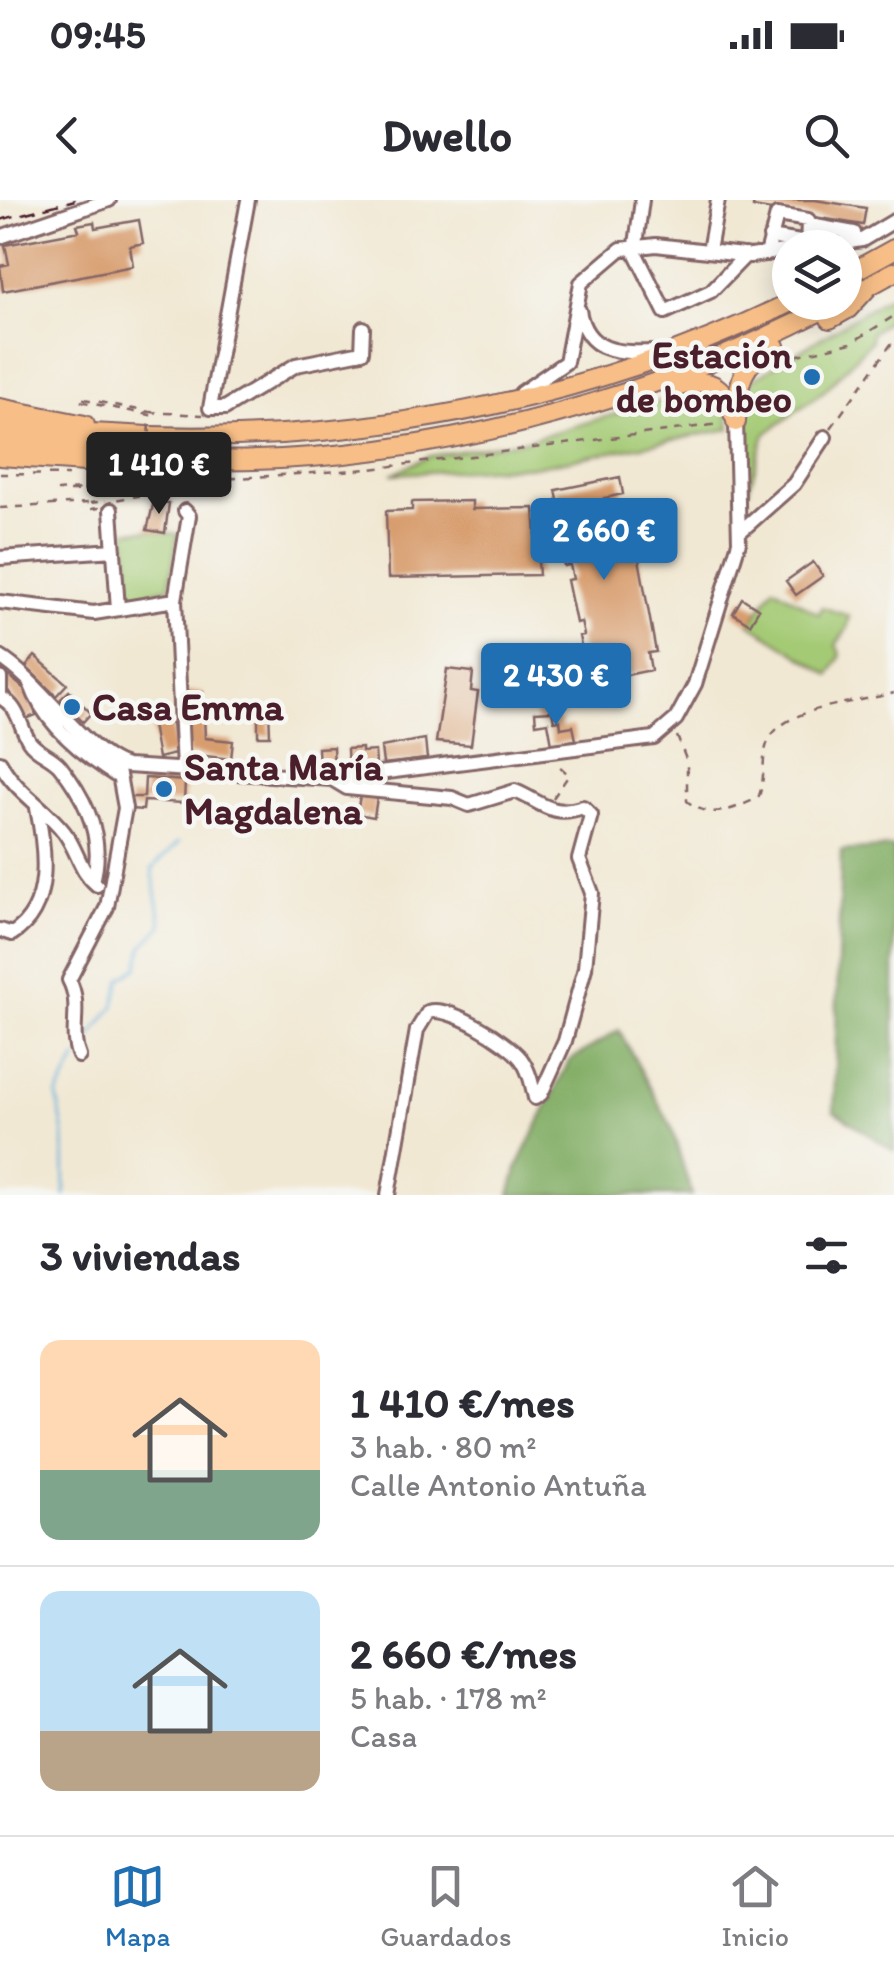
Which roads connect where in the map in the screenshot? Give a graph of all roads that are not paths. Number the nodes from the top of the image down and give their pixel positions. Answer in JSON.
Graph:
{"nodes":[{"id":1,"x":109,"y":200,"type":"edge"},
{"id":2,"x":248,"y":200,"type":"edge"},
{"id":3,"x":642,"y":200,"type":"edge"},
{"id":4,"x":718,"y":200,"type":"edge"},
{"id":5,"x":894,"y":221,"type":"edge"},
{"id":6,"x":810,"y":225,"type":"junction"},
{"id":7,"x":810,"y":230,"type":"edge"},
{"id":8,"x":841,"y":230,"type":"edge"},
{"id":9,"x":862,"y":236,"type":"edge"},
{"id":10,"x":0,"y":237,"type":"edge"},
{"id":11,"x":770,"y":237,"type":"joint"},
{"id":12,"x":894,"y":237,"type":"edge"},
{"id":13,"x":636,"y":246,"type":"junction"},
{"id":14,"x":894,"y":249,"type":"edge"},
{"id":15,"x":709,"y":251,"type":"junction"},
{"id":16,"x":772,"y":253,"type":"edge"},
{"id":17,"x":767,"y":254,"type":"junction"},
{"id":18,"x":746,"y":255,"type":"junction"},
{"id":19,"x":894,"y":272,"type":"edge"},
{"id":20,"x":862,"y":273,"type":"edge"},
{"id":21,"x":862,"y":274,"type":"edge"},
{"id":22,"x":862,"y":276,"type":"edge"},
{"id":23,"x":577,"y":298,"type":"junction"},
{"id":24,"x":772,"y":310,"type":"edge"},
{"id":25,"x":798,"y":320,"type":"edge"},
{"id":26,"x":826,"y":320,"type":"edge"},
{"id":27,"x":362,"y":328,"type":"dead end"},
{"id":28,"x":677,"y":352,"type":"junction"},
{"id":29,"x":501,"y":404,"type":"junction"},
{"id":30,"x":0,"y":408,"type":"edge"},
{"id":31,"x":565,"y":413,"type":"junction"},
{"id":32,"x":736,"y":422,"type":"junction"},
{"id":33,"x":0,"y":424,"type":"edge"},
{"id":34,"x":825,"y":437,"type":"road end"},
{"id":35,"x":180,"y":438,"type":"junction"},
{"id":36,"x":0,"y":441,"type":"edge"},
{"id":37,"x":0,"y":456,"type":"edge"},
{"id":38,"x":188,"y":460,"type":"junction"},
{"id":39,"x":110,"y":508,"type":"road end"},
{"id":40,"x":185,"y":511,"type":"dead end"},
{"id":41,"x":742,"y":530,"type":"junction"},
{"id":42,"x":114,"y":550,"type":"junction"},
{"id":43,"x":0,"y":558,"type":"edge"},
{"id":44,"x":174,"y":600,"type":"junction"},
{"id":45,"x":0,"y":602,"type":"edge"},
{"id":46,"x":118,"y":609,"type":"junction"},
{"id":47,"x":0,"y":656,"type":"edge"},
{"id":48,"x":0,"y":678,"type":"edge"},
{"id":49,"x":0,"y":695,"type":"edge"},
{"id":50,"x":0,"y":762,"type":"edge"},
{"id":51,"x":116,"y":769,"type":"junction"},
{"id":52,"x":183,"y":769,"type":"junction"},
{"id":53,"x":332,"y":779,"type":"junction"},
{"id":54,"x":37,"y":808,"type":"junction"},
{"id":55,"x":93,"y":881,"type":"junction"},
{"id":56,"x":107,"y":892,"type":"junction"},
{"id":57,"x":0,"y":930,"type":"edge"},
{"id":58,"x":78,"y":1054,"type":"dead end"},
{"id":59,"x":388,"y":1195,"type":"edge"}],
"edges":[{"from":1,"to":10,"type":"street"},
{"from":2,"to":27,"type":"street"},
{"from":3,"to":13,"type":"street"},
{"from":4,"to":15,"type":"street"},
{"from":5,"to":9,"type":"street"},
{"from":6,"to":7,"type":"street"},
{"from":6,"to":8,"type":"street"},
{"from":6,"to":11,"type":"street"},
{"from":11,"to":17,"type":"street"},
{"from":12,"to":20,"type":"highway"},
{"from":13,"to":15,"type":"street"},
{"from":13,"to":18,"type":"street"},
{"from":13,"to":23,"type":"street"},
{"from":14,"to":21,"type":"highway"},
{"from":15,"to":18,"type":"street"},
{"from":16,"to":17,"type":"street"},
{"from":17,"to":18,"type":"street"},
{"from":19,"to":22,"type":"highway"},
{"from":23,"to":28,"type":"street"},
{"from":23,"to":29,"type":"street"},
{"from":24,"to":28,"type":"highway"},
{"from":25,"to":31,"type":"highway"},
{"from":26,"to":32,"type":"highway"},
{"from":28,"to":29,"type":"highway"},
{"from":29,"to":35,"type":"highway"},
{"from":30,"to":35,"type":"highway"},
{"from":31,"to":32,"type":"highway"},
{"from":31,"to":38,"type":"highway"},
{"from":32,"to":41,"type":"street"},
{"from":33,"to":35,"type":"highway"},
{"from":34,"to":41,"type":"street"},
{"from":36,"to":38,"type":"highway"},
{"from":37,"to":38,"type":"highway"},
{"from":39,"to":42,"type":"street"},
{"from":40,"to":44,"type":"street"},
{"from":41,"to":53,"type":"street"},
{"from":42,"to":43,"type":"street"},
{"from":42,"to":46,"type":"street"},
{"from":44,"to":46,"type":"street"},
{"from":44,"to":52,"type":"street"},
{"from":45,"to":46,"type":"street"},
{"from":47,"to":51,"type":"street"},
{"from":48,"to":49,"type":"street"},
{"from":49,"to":55,"type":"street"},
{"from":50,"to":54,"type":"street"},
{"from":51,"to":52,"type":"street"},
{"from":51,"to":56,"type":"street"},
{"from":52,"to":53,"type":"street"},
{"from":53,"to":59,"type":"street"},
{"from":54,"to":55,"type":"street"},
{"from":54,"to":57,"type":"street"},
{"from":55,"to":56,"type":"street"},
{"from":56,"to":58,"type":"street"}]}
